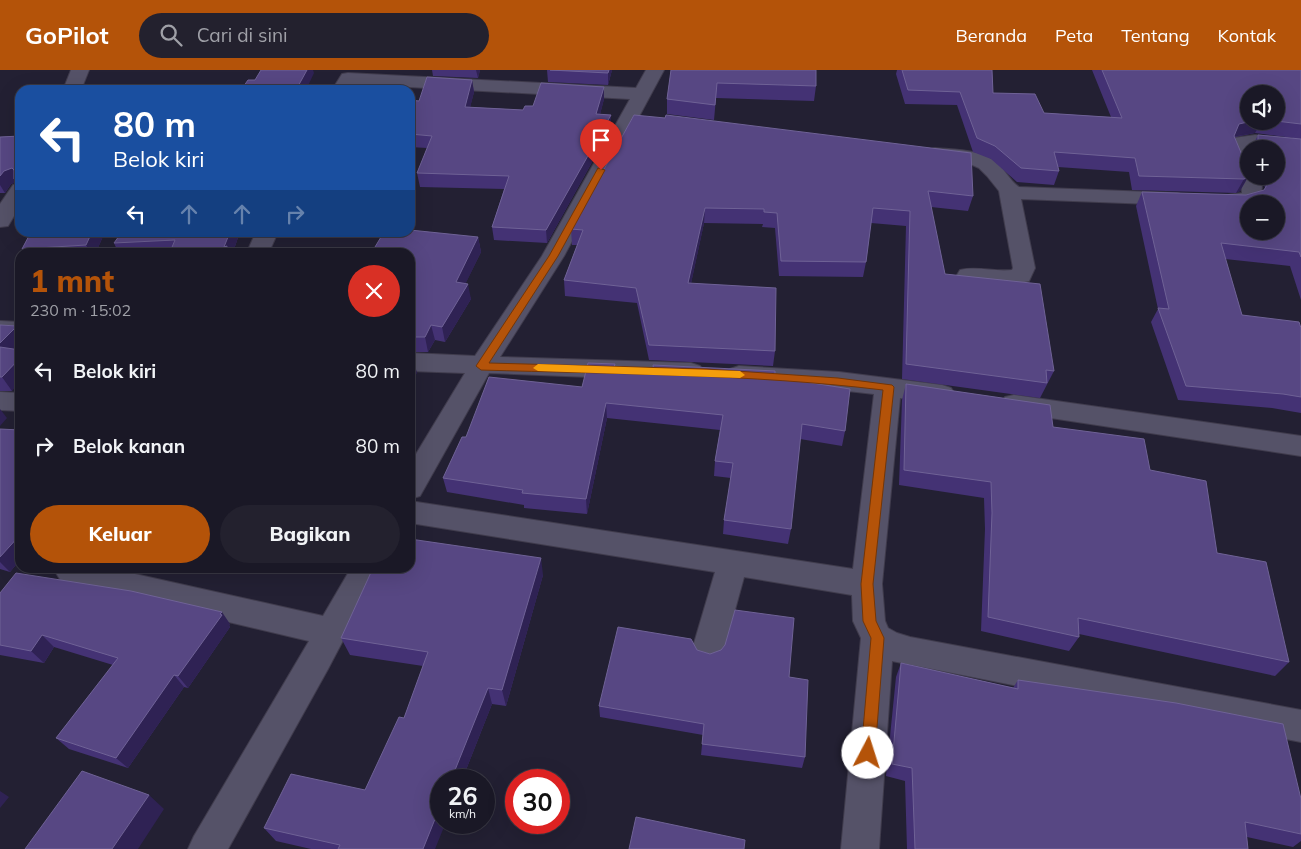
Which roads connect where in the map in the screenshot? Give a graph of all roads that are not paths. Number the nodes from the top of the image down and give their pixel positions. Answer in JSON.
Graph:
{"nodes":[{"id":1,"x":80,"y":70,"type":"edge"},
{"id":2,"x":542,"y":70,"type":"edge"},
{"id":3,"x":655,"y":70,"type":"edge"},
{"id":4,"x":346,"y":79,"type":"edge"},
{"id":5,"x":74,"y":85,"type":"edge"},
{"id":6,"x":538,"y":88,"type":"junction"},
{"id":7,"x":642,"y":94,"type":"junction"},
{"id":8,"x":1285,"y":144,"type":"edge"},
{"id":9,"x":1301,"y":146,"type":"edge"},
{"id":10,"x":918,"y":152,"type":"edge"},
{"id":11,"x":1253,"y":185,"type":"edge"},
{"id":12,"x":1009,"y":190,"type":"junction"},
{"id":13,"x":15,"y":197,"type":"edge"},
{"id":14,"x":0,"y":221,"type":"edge"},
{"id":15,"x":968,"y":275,"type":"edge"},
{"id":16,"x":0,"y":329,"type":"edge"},
{"id":17,"x":15,"y":330,"type":"edge"},
{"id":18,"x":415,"y":362,"type":"edge"},
{"id":19,"x":481,"y":366,"type":"junction"},
{"id":20,"x":888,"y":387,"type":"junction"},
{"id":21,"x":965,"y":397,"type":"edge"},
{"id":22,"x":0,"y":401,"type":"edge"},
{"id":23,"x":993,"y":401,"type":"edge"},
{"id":24,"x":15,"y":402,"type":"edge"},
{"id":25,"x":1301,"y":446,"type":"edge"},
{"id":26,"x":415,"y":479,"type":"edge"},
{"id":27,"x":415,"y":513,"type":"edge"},
{"id":28,"x":733,"y":562,"type":"junction"},
{"id":29,"x":76,"y":573,"type":"edge"},
{"id":30,"x":363,"y":573,"type":"edge"},
{"id":31,"x":867,"y":584,"type":"junction"},
{"id":32,"x":331,"y":632,"type":"junction"},
{"id":33,"x":877,"y":638,"type":"junction"},
{"id":34,"x":708,"y":650,"type":"dead end"},
{"id":35,"x":1301,"y":726,"type":"edge"},
{"id":36,"x":207,"y":849,"type":"edge"},
{"id":37,"x":860,"y":849,"type":"edge"}],
"edges":[{"from":1,"to":5,"type":"street"},
{"from":2,"to":6,"type":"street"},
{"from":3,"to":7,"type":"street"},
{"from":4,"to":6,"type":"street"},
{"from":6,"to":7,"type":"street"},
{"from":7,"to":19,"type":"street"},
{"from":8,"to":9,"type":"street"},
{"from":10,"to":12,"type":"street"},
{"from":11,"to":12,"type":"street"},
{"from":12,"to":15,"type":"street"},
{"from":13,"to":14,"type":"street"},
{"from":16,"to":17,"type":"street"},
{"from":18,"to":19,"type":"street"},
{"from":19,"to":20,"type":"street"},
{"from":19,"to":26,"type":"street"},
{"from":20,"to":21,"type":"street"},
{"from":20,"to":31,"type":"street"},
{"from":22,"to":24,"type":"street"},
{"from":23,"to":25,"type":"street"},
{"from":27,"to":28,"type":"street"},
{"from":28,"to":31,"type":"street"},
{"from":28,"to":34,"type":"street"},
{"from":29,"to":32,"type":"street"},
{"from":30,"to":32,"type":"street"},
{"from":31,"to":33,"type":"street"},
{"from":32,"to":36,"type":"street"},
{"from":33,"to":35,"type":"street"},
{"from":33,"to":37,"type":"street"}]}
